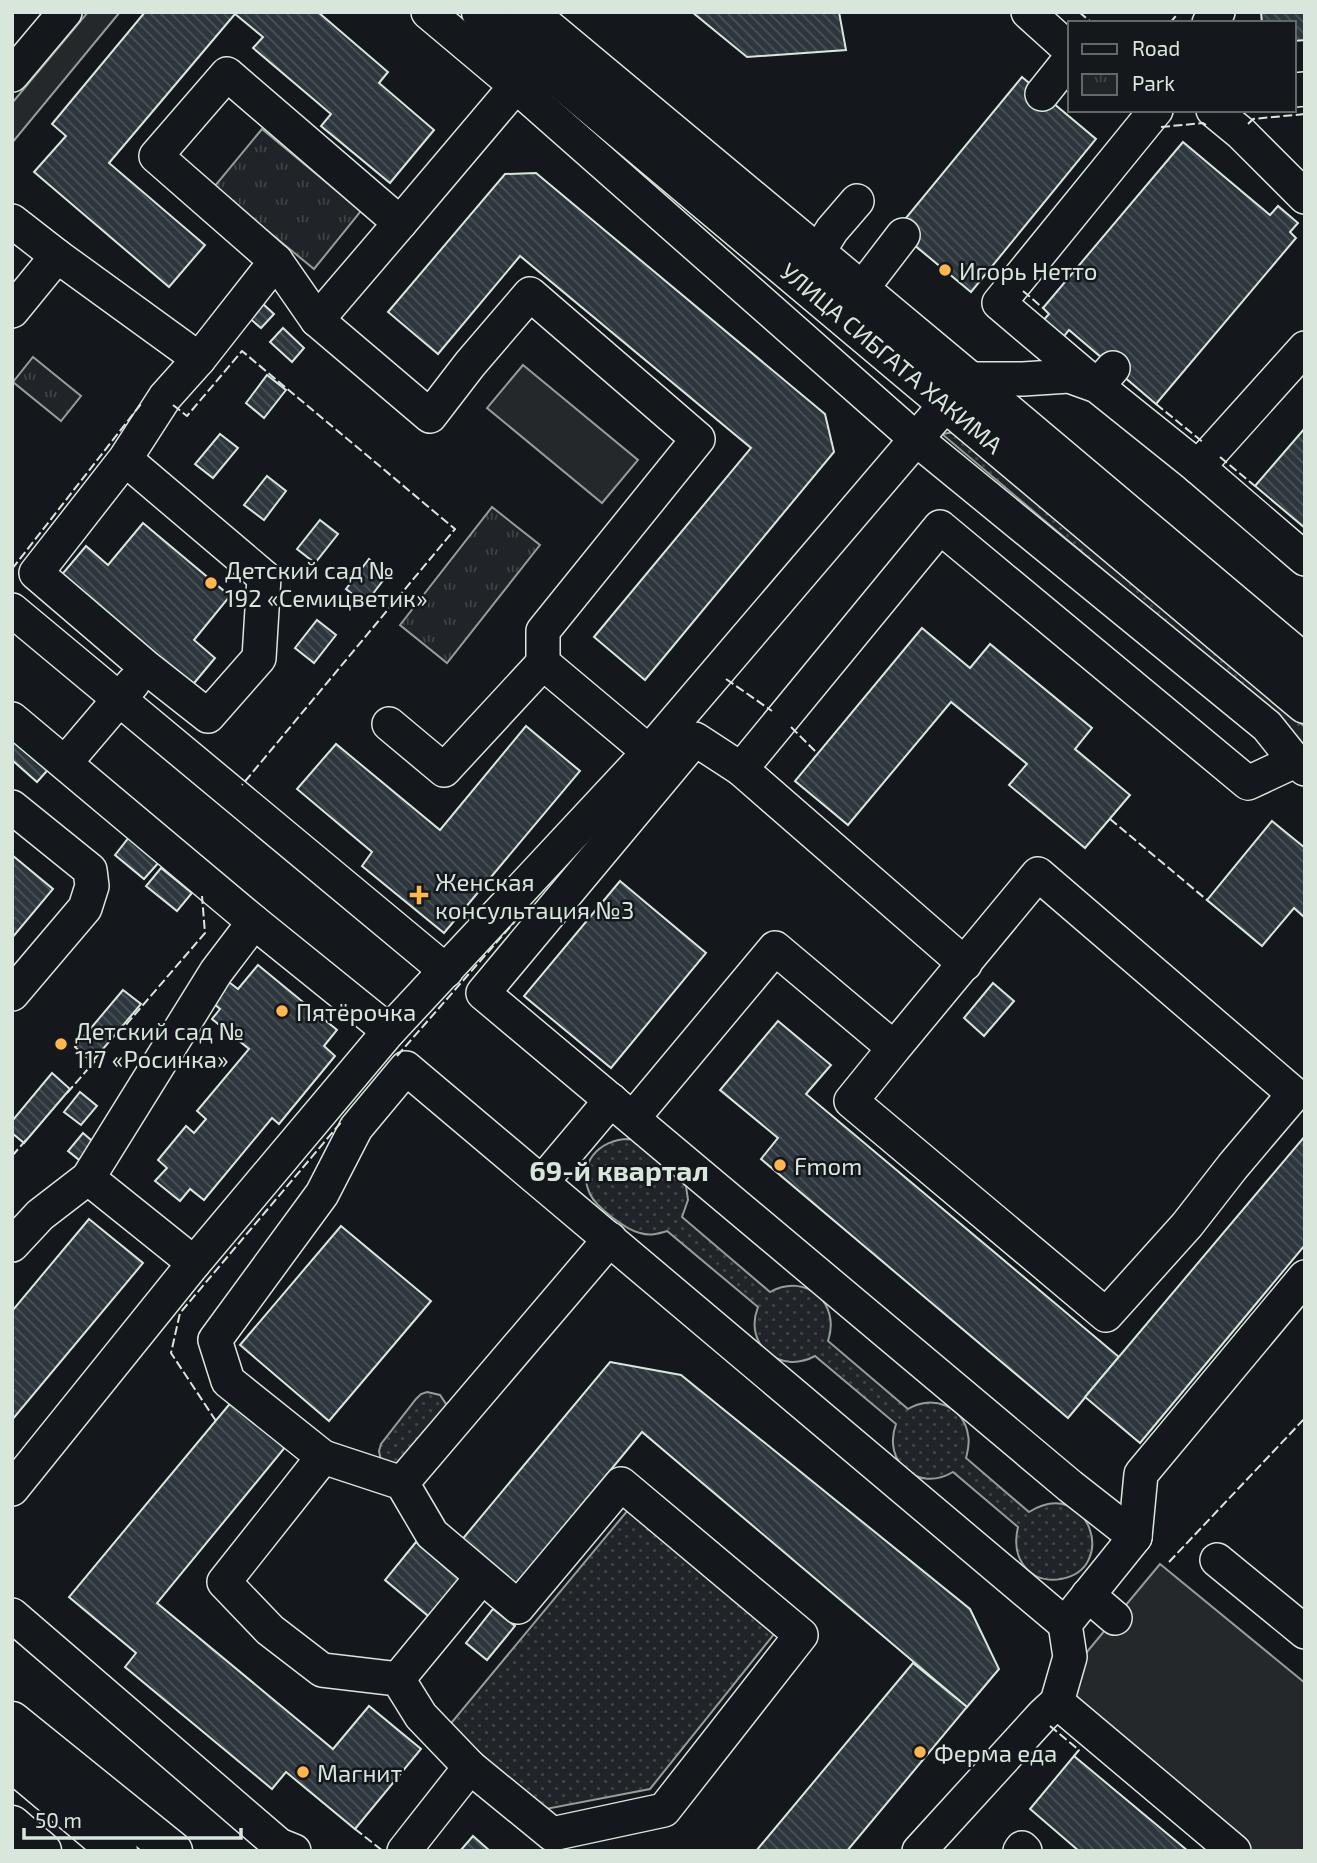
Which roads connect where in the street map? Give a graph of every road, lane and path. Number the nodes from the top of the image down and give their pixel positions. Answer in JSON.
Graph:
{"nodes":[{"id":1,"x":65,"y":12,"type":"edge"},
{"id":2,"x":428,"y":12,"type":"edge"},
{"id":3,"x":481,"y":12,"type":"edge"},
{"id":4,"x":527,"y":12,"type":"edge"},
{"id":5,"x":1028,"y":12,"type":"edge"},
{"id":6,"x":1068,"y":48,"type":"edge"},
{"id":7,"x":1068,"y":62,"type":"edge"},
{"id":8,"x":12,"y":75,"type":"edge"},
{"id":9,"x":516,"y":86,"type":"junction"},
{"id":10,"x":1042,"y":94,"type":"dead end"},
{"id":11,"x":1154,"y":112,"type":"edge"},
{"id":12,"x":1215,"y":112,"type":"edge"},
{"id":13,"x":1305,"y":197,"type":"edge"},
{"id":14,"x":857,"y":201,"type":"dead end"},
{"id":15,"x":12,"y":221,"type":"edge"},
{"id":16,"x":400,"y":223,"type":"junction"},
{"id":17,"x":903,"y":235,"type":"dead end"},
{"id":18,"x":817,"y":254,"type":"junction"},
{"id":19,"x":57,"y":256,"type":"junction"},
{"id":20,"x":276,"y":261,"type":"junction"},
{"id":21,"x":860,"y":291,"type":"junction"},
{"id":22,"x":12,"y":311,"type":"edge"},
{"id":23,"x":317,"y":320,"type":"junction"},
{"id":24,"x":1305,"y":348,"type":"edge"},
{"id":25,"x":199,"y":359,"type":"junction"},
{"id":26,"x":1105,"y":377,"type":"junction"},
{"id":27,"x":957,"y":392,"type":"junction"},
{"id":28,"x":916,"y":439,"type":"junction"},
{"id":29,"x":125,"y":459,"type":"junction"},
{"id":30,"x":1198,"y":467,"type":"junction"},
{"id":31,"x":1305,"y":559,"type":"edge"},
{"id":32,"x":12,"y":610,"type":"edge"},
{"id":33,"x":543,"y":663,"type":"junction"},
{"id":34,"x":1305,"y":664,"type":"edge"},
{"id":35,"x":147,"y":668,"type":"junction"},
{"id":36,"x":120,"y":700,"type":"junction"},
{"id":37,"x":1305,"y":704,"type":"edge"},
{"id":38,"x":12,"y":719,"type":"edge"},
{"id":39,"x":389,"y":724,"type":"dead end"},
{"id":40,"x":649,"y":752,"type":"junction"},
{"id":41,"x":65,"y":763,"type":"junction"},
{"id":42,"x":1300,"y":765,"type":"edge"},
{"id":43,"x":741,"y":768,"type":"junction"},
{"id":44,"x":12,"y":807,"type":"edge"},
{"id":45,"x":254,"y":922,"type":"junction"},
{"id":46,"x":965,"y":964,"type":"junction"},
{"id":47,"x":446,"y":971,"type":"junction"},
{"id":48,"x":12,"y":994,"type":"edge"},
{"id":49,"x":389,"y":1031,"type":"junction"},
{"id":50,"x":894,"y":1048,"type":"junction"},
{"id":51,"x":622,"y":1109,"type":"junction"},
{"id":52,"x":88,"y":1178,"type":"junction"},
{"id":53,"x":542,"y":1182,"type":"junction"},
{"id":54,"x":610,"y":1239,"type":"junction"},
{"id":55,"x":12,"y":1245,"type":"edge"},
{"id":56,"x":194,"y":1263,"type":"junction"},
{"id":57,"x":1298,"y":1300,"type":"edge"},
{"id":58,"x":323,"y":1457,"type":"junction"},
{"id":59,"x":402,"y":1483,"type":"junction"},
{"id":60,"x":12,"y":1489,"type":"edge"},
{"id":61,"x":1135,"y":1537,"type":"junction"},
{"id":62,"x":1217,"y":1560,"type":"dead end"},
{"id":63,"x":482,"y":1577,"type":"junction"},
{"id":64,"x":1088,"y":1595,"type":"junction"},
{"id":65,"x":12,"y":1615,"type":"edge"},
{"id":66,"x":1115,"y":1618,"type":"dead end"},
{"id":67,"x":1065,"y":1624,"type":"junction"},
{"id":68,"x":1305,"y":1632,"type":"edge"},
{"id":69,"x":398,"y":1679,"type":"junction"},
{"id":70,"x":1057,"y":1702,"type":"junction"},
{"id":71,"x":12,"y":1721,"type":"edge"},
{"id":72,"x":12,"y":1762,"type":"edge"},
{"id":73,"x":470,"y":1767,"type":"junction"},
{"id":74,"x":12,"y":1825,"type":"edge"},
{"id":75,"x":42,"y":1851,"type":"edge"},
{"id":76,"x":118,"y":1851,"type":"edge"},
{"id":77,"x":173,"y":1851,"type":"edge"},
{"id":78,"x":294,"y":1851,"type":"edge"},
{"id":79,"x":404,"y":1851,"type":"edge"},
{"id":80,"x":919,"y":1851,"type":"edge"},
{"id":81,"x":1020,"y":1851,"type":"edge"},
{"id":82,"x":1026,"y":1851,"type":"edge"},
{"id":83,"x":1234,"y":1851,"type":"edge"}],
"edges":[{"from":1,"to":8,"type":"street"},
{"from":2,"to":9,"type":"street"},
{"from":3,"to":27,"type":"main road","name":"УЛИЦА СИБГАТА ХАКИМА"},
{"from":4,"to":18,"type":"main road","name":"УЛИЦА СИБГАТА ХАКИМА"},
{"from":5,"to":6,"type":"street"},
{"from":7,"to":10,"type":"street"},
{"from":9,"to":16,"type":"street"},
{"from":9,"to":28,"type":"street"},
{"from":11,"to":26,"type":"street"},
{"from":12,"to":13,"type":"street"},
{"from":14,"to":18,"type":"street"},
{"from":15,"to":19,"type":"street"},
{"from":16,"to":20,"type":"street"},
{"from":16,"to":23,"type":"street"},
{"from":17,"to":21,"type":"street"},
{"from":18,"to":21,"type":"main road","name":"УЛИЦА СИБГАТА ХАКИМА"},
{"from":19,"to":22,"type":"street"},
{"from":19,"to":25,"type":"street"},
{"from":20,"to":23,"type":"street"},
{"from":20,"to":25,"type":"street"},
{"from":21,"to":27,"type":"main road","name":"УЛИЦА СИБГАТА ХАКИМА"},
{"from":23,"to":33,"type":"street"},
{"from":24,"to":30,"type":"street"},
{"from":25,"to":29,"type":"street"},
{"from":26,"to":27,"type":"street"},
{"from":26,"to":30,"type":"street"},
{"from":27,"to":28,"type":"street"},
{"from":27,"to":34,"type":"main road","name":"УЛИЦА СИБГАТА ХАКИМА"},
{"from":27,"to":37,"type":"main road","name":"УЛИЦА СИБГАТА ХАКИМА"},
{"from":28,"to":40,"type":"street"},
{"from":28,"to":42,"type":"street"},
{"from":29,"to":35,"type":"street"},
{"from":29,"to":35,"type":"street"},
{"from":30,"to":31,"type":"street"},
{"from":32,"to":36,"type":"street"},
{"from":33,"to":39,"type":"street"},
{"from":33,"to":40,"type":"street"},
{"from":35,"to":36,"type":"street"},
{"from":36,"to":41,"type":"street"},
{"from":36,"to":47,"type":"street"},
{"from":38,"to":41,"type":"street"},
{"from":40,"to":47,"type":"street"},
{"from":41,"to":45,"type":"street"},
{"from":42,"to":43,"type":"street"},
{"from":43,"to":46,"type":"street"},
{"from":43,"to":51,"type":"street"},
{"from":44,"to":48,"type":"street"},
{"from":45,"to":49,"type":"street"},
{"from":45,"to":52,"type":"street"},
{"from":46,"to":50,"type":"street"},
{"from":46,"to":50,"type":"street"},
{"from":47,"to":49,"type":"street"},
{"from":49,"to":56,"type":"street"},
{"from":50,"to":51,"type":"street"},
{"from":51,"to":53,"type":"street"},
{"from":51,"to":61,"type":"street"},
{"from":52,"to":55,"type":"street"},
{"from":52,"to":56,"type":"street"},
{"from":53,"to":54,"type":"street"},
{"from":53,"to":58,"type":"street"},
{"from":54,"to":59,"type":"street"},
{"from":54,"to":67,"type":"street"},
{"from":56,"to":60,"type":"street"},
{"from":57,"to":61,"type":"street"},
{"from":58,"to":59,"type":"street"},
{"from":58,"to":69,"type":"street"},
{"from":59,"to":63,"type":"street"},
{"from":61,"to":64,"type":"street"},
{"from":62,"to":68,"type":"street"},
{"from":63,"to":69,"type":"street"},
{"from":63,"to":73,"type":"street"},
{"from":64,"to":66,"type":"street"},
{"from":64,"to":67,"type":"street"},
{"from":65,"to":78,"type":"street"},
{"from":67,"to":70,"type":"street"},
{"from":69,"to":73,"type":"street"},
{"from":70,"to":80,"type":"street"},
{"from":70,"to":83,"type":"street"},
{"from":71,"to":77,"type":"main road"},
{"from":72,"to":76,"type":"main road"},
{"from":73,"to":79,"type":"street"},
{"from":74,"to":75,"type":"main road"},
{"from":81,"to":82,"type":"street"}]}
